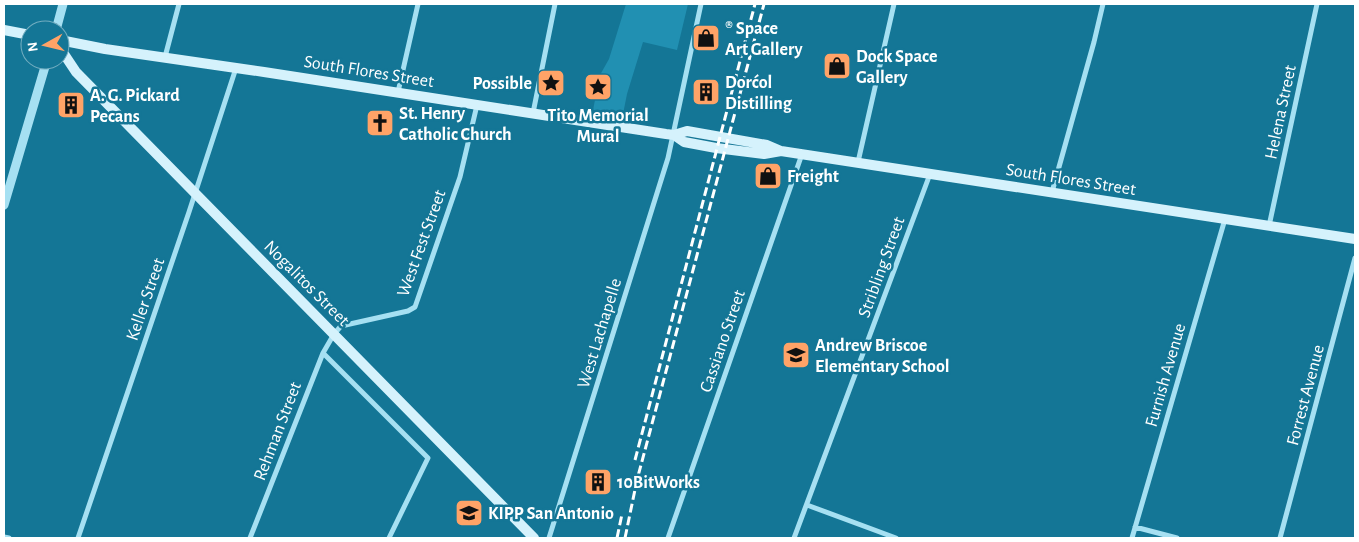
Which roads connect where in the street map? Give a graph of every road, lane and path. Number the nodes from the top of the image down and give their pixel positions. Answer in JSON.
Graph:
{"nodes":[{"id":1,"x":63,"y":4,"type":"edge"},
{"id":2,"x":179,"y":4,"type":"edge"},
{"id":3,"x":418,"y":4,"type":"edge"},
{"id":4,"x":555,"y":4,"type":"edge"},
{"id":5,"x":701,"y":4,"type":"edge"},
{"id":6,"x":894,"y":4,"type":"edge"},
{"id":7,"x":1103,"y":4,"type":"edge"},
{"id":8,"x":1317,"y":4,"type":"edge"},
{"id":9,"x":59,"y":20,"type":"edge"},
{"id":10,"x":4,"y":30,"type":"edge"},
{"id":11,"x":20,"y":33,"type":"edge"},
{"id":12,"x":70,"y":42,"type":"edge"},
{"id":13,"x":165,"y":58,"type":"junction"},
{"id":14,"x":70,"y":63,"type":"edge"},
{"id":15,"x":236,"y":68,"type":"junction"},
{"id":16,"x":44,"y":70,"type":"edge"},
{"id":17,"x":398,"y":92,"type":"junction"},
{"id":18,"x":477,"y":104,"type":"junction"},
{"id":19,"x":533,"y":113,"type":"junction"},
{"id":20,"x":674,"y":135,"type":"junction"},
{"id":21,"x":802,"y":154,"type":"junction"},
{"id":22,"x":858,"y":162,"type":"junction"},
{"id":23,"x":930,"y":174,"type":"junction"},
{"id":24,"x":1052,"y":192,"type":"junction"},
{"id":25,"x":195,"y":193,"type":"junction"},
{"id":26,"x":4,"y":205,"type":"edge"},
{"id":27,"x":1225,"y":219,"type":"junction"},
{"id":28,"x":1269,"y":226,"type":"junction"},
{"id":29,"x":1355,"y":239,"type":"edge"},
{"id":30,"x":1355,"y":258,"type":"edge"},
{"id":31,"x":334,"y":334,"type":"junction"},
{"id":32,"x":323,"y":353,"type":"junction"},
{"id":33,"x":807,"y":506,"type":"junction"},
{"id":34,"x":1135,"y":527,"type":"junction"},
{"id":35,"x":550,"y":536,"type":"edge"},
{"id":36,"x":4,"y":537,"type":"edge"},
{"id":37,"x":9,"y":538,"type":"edge"},
{"id":38,"x":78,"y":538,"type":"edge"},
{"id":39,"x":250,"y":538,"type":"edge"},
{"id":40,"x":389,"y":538,"type":"edge"},
{"id":41,"x":534,"y":538,"type":"edge"},
{"id":42,"x":668,"y":538,"type":"edge"},
{"id":43,"x":794,"y":538,"type":"edge"},
{"id":44,"x":896,"y":538,"type":"edge"},
{"id":45,"x":1132,"y":538,"type":"edge"},
{"id":46,"x":1177,"y":538,"type":"edge"},
{"id":47,"x":1280,"y":538,"type":"edge"}],
"edges":[{"from":1,"to":9,"type":"street"},
{"from":2,"to":13,"type":"street"},
{"from":3,"to":17,"type":"street"},
{"from":4,"to":19,"type":"street"},
{"from":5,"to":20,"type":"street","name":"West Lachapelle"},
{"from":6,"to":22,"type":"street"},
{"from":7,"to":24,"type":"street"},
{"from":8,"to":28,"type":"street","name":"Helena Street"},
{"from":10,"to":11,"type":"main road"},
{"from":12,"to":13,"type":"main road","name":"South Flores Street"},
{"from":13,"to":15,"type":"main road","name":"South Flores Street"},
{"from":14,"to":25,"type":"main road","name":"Nogalitos Street"},
{"from":15,"to":17,"type":"main road","name":"South Flores Street"},
{"from":15,"to":25,"type":"street","name":"Keller Street"},
{"from":16,"to":26,"type":"street"},
{"from":17,"to":18,"type":"main road","name":"South Flores Street"},
{"from":18,"to":19,"type":"main road","name":"South Flores Street"},
{"from":18,"to":31,"type":"street","name":"West Fest Street"},
{"from":19,"to":20,"type":"main road","name":"South Flores Street"},
{"from":20,"to":21,"type":"main road","name":"South Flores Street"},
{"from":20,"to":35,"type":"street","name":"West Lachapelle"},
{"from":21,"to":22,"type":"main road","name":"South Flores Street"},
{"from":21,"to":42,"type":"street","name":"Cassiano Street"},
{"from":22,"to":23,"type":"main road","name":"South Flores Street"},
{"from":23,"to":24,"type":"main road","name":"South Flores Street"},
{"from":23,"to":33,"type":"street","name":"Stribling Street"},
{"from":24,"to":27,"type":"main road","name":"South Flores Street"},
{"from":25,"to":31,"type":"main road","name":"Nogalitos Street"},
{"from":25,"to":38,"type":"street","name":"Keller Street"},
{"from":27,"to":28,"type":"main road","name":"South Flores Street"},
{"from":27,"to":34,"type":"street","name":"Furnish Avenue"},
{"from":28,"to":29,"type":"main road","name":"South Flores Street"},
{"from":30,"to":47,"type":"street","name":"Forrest Avenue"},
{"from":31,"to":32,"type":"street","name":"Rehman Street"},
{"from":31,"to":41,"type":"main road","name":"Nogalitos Street"},
{"from":32,"to":39,"type":"street","name":"Rehman Street"},
{"from":32,"to":40,"type":"street"},
{"from":33,"to":43,"type":"street","name":"Stribling Street"},
{"from":33,"to":44,"type":"street"},
{"from":34,"to":45,"type":"street","name":"Furnish Avenue"},
{"from":34,"to":46,"type":"street"},
{"from":36,"to":37,"type":"street"}]}
